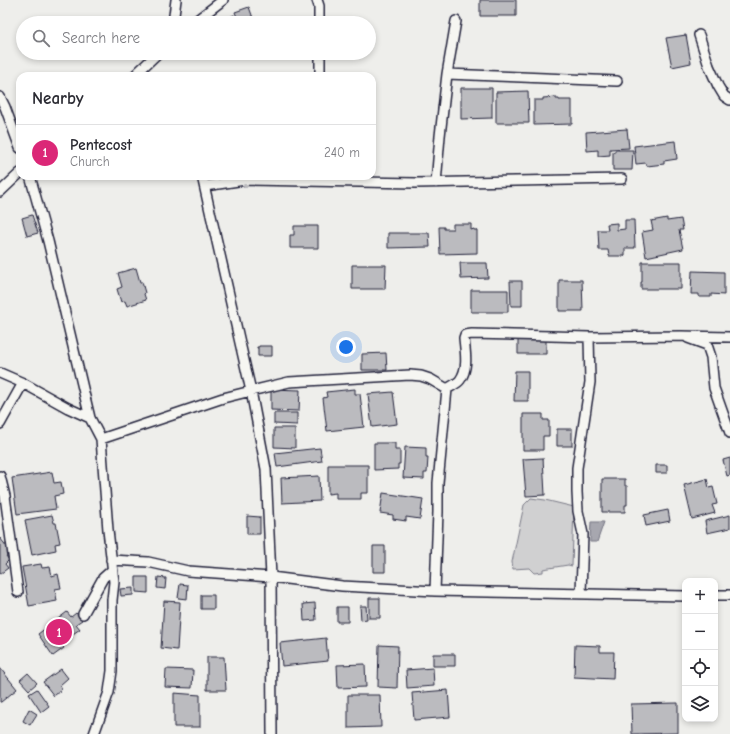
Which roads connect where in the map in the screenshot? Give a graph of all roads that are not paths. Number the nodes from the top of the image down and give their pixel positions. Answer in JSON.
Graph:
{"nodes":[{"id":1,"x":176,"y":0,"type":"edge"},
{"id":2,"x":223,"y":0,"type":"edge"},
{"id":3,"x":317,"y":0,"type":"edge"},
{"id":4,"x":174,"y":16,"type":"edge"},
{"id":5,"x":202,"y":16,"type":"edge"},
{"id":6,"x":319,"y":16,"type":"edge"},
{"id":7,"x":456,"y":21,"type":"dead end"},
{"id":8,"x":699,"y":35,"type":"dead end"},
{"id":9,"x":151,"y":60,"type":"edge"},
{"id":10,"x":320,"y":60,"type":"edge"},
{"id":11,"x":138,"y":72,"type":"edge"},
{"id":12,"x":320,"y":72,"type":"edge"},
{"id":13,"x":447,"y":74,"type":"junction"},
{"id":14,"x":616,"y":81,"type":"dead end"},
{"id":15,"x":0,"y":97,"type":"edge"},
{"id":16,"x":730,"y":100,"type":"edge"},
{"id":17,"x":16,"y":137,"type":"edge"},
{"id":18,"x":16,"y":177,"type":"edge"},
{"id":19,"x":622,"y":179,"type":"dead end"},
{"id":20,"x":31,"y":180,"type":"edge"},
{"id":21,"x":203,"y":180,"type":"edge"},
{"id":22,"x":436,"y":183,"type":"junction"},
{"id":23,"x":205,"y":186,"type":"junction"},
{"id":24,"x":0,"y":192,"type":"edge"},
{"id":25,"x":589,"y":336,"type":"junction"},
{"id":26,"x":681,"y":336,"type":"junction"},
{"id":27,"x":730,"y":337,"type":"edge"},
{"id":28,"x":0,"y":373,"type":"edge"},
{"id":29,"x":23,"y":383,"type":"junction"},
{"id":30,"x":447,"y":389,"type":"junction"},
{"id":31,"x":251,"y":391,"type":"junction"},
{"id":32,"x":90,"y":418,"type":"junction"},
{"id":33,"x":0,"y":424,"type":"edge"},
{"id":34,"x":730,"y":433,"type":"edge"},
{"id":35,"x":101,"y":439,"type":"junction"},
{"id":36,"x":0,"y":476,"type":"edge"},
{"id":37,"x":111,"y":560,"type":"junction"},
{"id":38,"x":112,"y":570,"type":"junction"},
{"id":39,"x":271,"y":577,"type":"junction"},
{"id":40,"x":435,"y":591,"type":"junction"},
{"id":41,"x":18,"y":592,"type":"dead end"},
{"id":42,"x":581,"y":594,"type":"junction"},
{"id":43,"x":718,"y":595,"type":"edge"},
{"id":44,"x":730,"y":595,"type":"edge"},
{"id":45,"x":682,"y":596,"type":"edge"},
{"id":46,"x":83,"y":614,"type":"dead end"},
{"id":47,"x":94,"y":734,"type":"edge"},
{"id":48,"x":272,"y":734,"type":"edge"}],
"edges":[{"from":1,"to":4,"type":"street"},
{"from":2,"to":5,"type":"street"},
{"from":3,"to":6,"type":"street"},
{"from":7,"to":13,"type":"street"},
{"from":8,"to":16,"type":"street"},
{"from":9,"to":11,"type":"street"},
{"from":10,"to":12,"type":"street"},
{"from":13,"to":14,"type":"street"},
{"from":13,"to":22,"type":"street"},
{"from":15,"to":17,"type":"street"},
{"from":18,"to":24,"type":"street"},
{"from":19,"to":22,"type":"street"},
{"from":20,"to":32,"type":"street"},
{"from":21,"to":23,"type":"street"},
{"from":22,"to":23,"type":"street"},
{"from":23,"to":31,"type":"street"},
{"from":25,"to":26,"type":"street"},
{"from":25,"to":30,"type":"street"},
{"from":25,"to":42,"type":"street"},
{"from":26,"to":27,"type":"street"},
{"from":26,"to":34,"type":"street"},
{"from":28,"to":29,"type":"street"},
{"from":29,"to":32,"type":"street"},
{"from":29,"to":33,"type":"street"},
{"from":30,"to":31,"type":"street"},
{"from":30,"to":40,"type":"street"},
{"from":31,"to":35,"type":"street"},
{"from":31,"to":39,"type":"street"},
{"from":32,"to":35,"type":"street"},
{"from":35,"to":37,"type":"street"},
{"from":36,"to":41,"type":"street"},
{"from":37,"to":38,"type":"street"},
{"from":37,"to":39,"type":"street"},
{"from":38,"to":46,"type":"street"},
{"from":38,"to":47,"type":"street"},
{"from":39,"to":40,"type":"street"},
{"from":39,"to":48,"type":"street"},
{"from":40,"to":42,"type":"street"},
{"from":42,"to":45,"type":"street"},
{"from":43,"to":44,"type":"street"}]}
